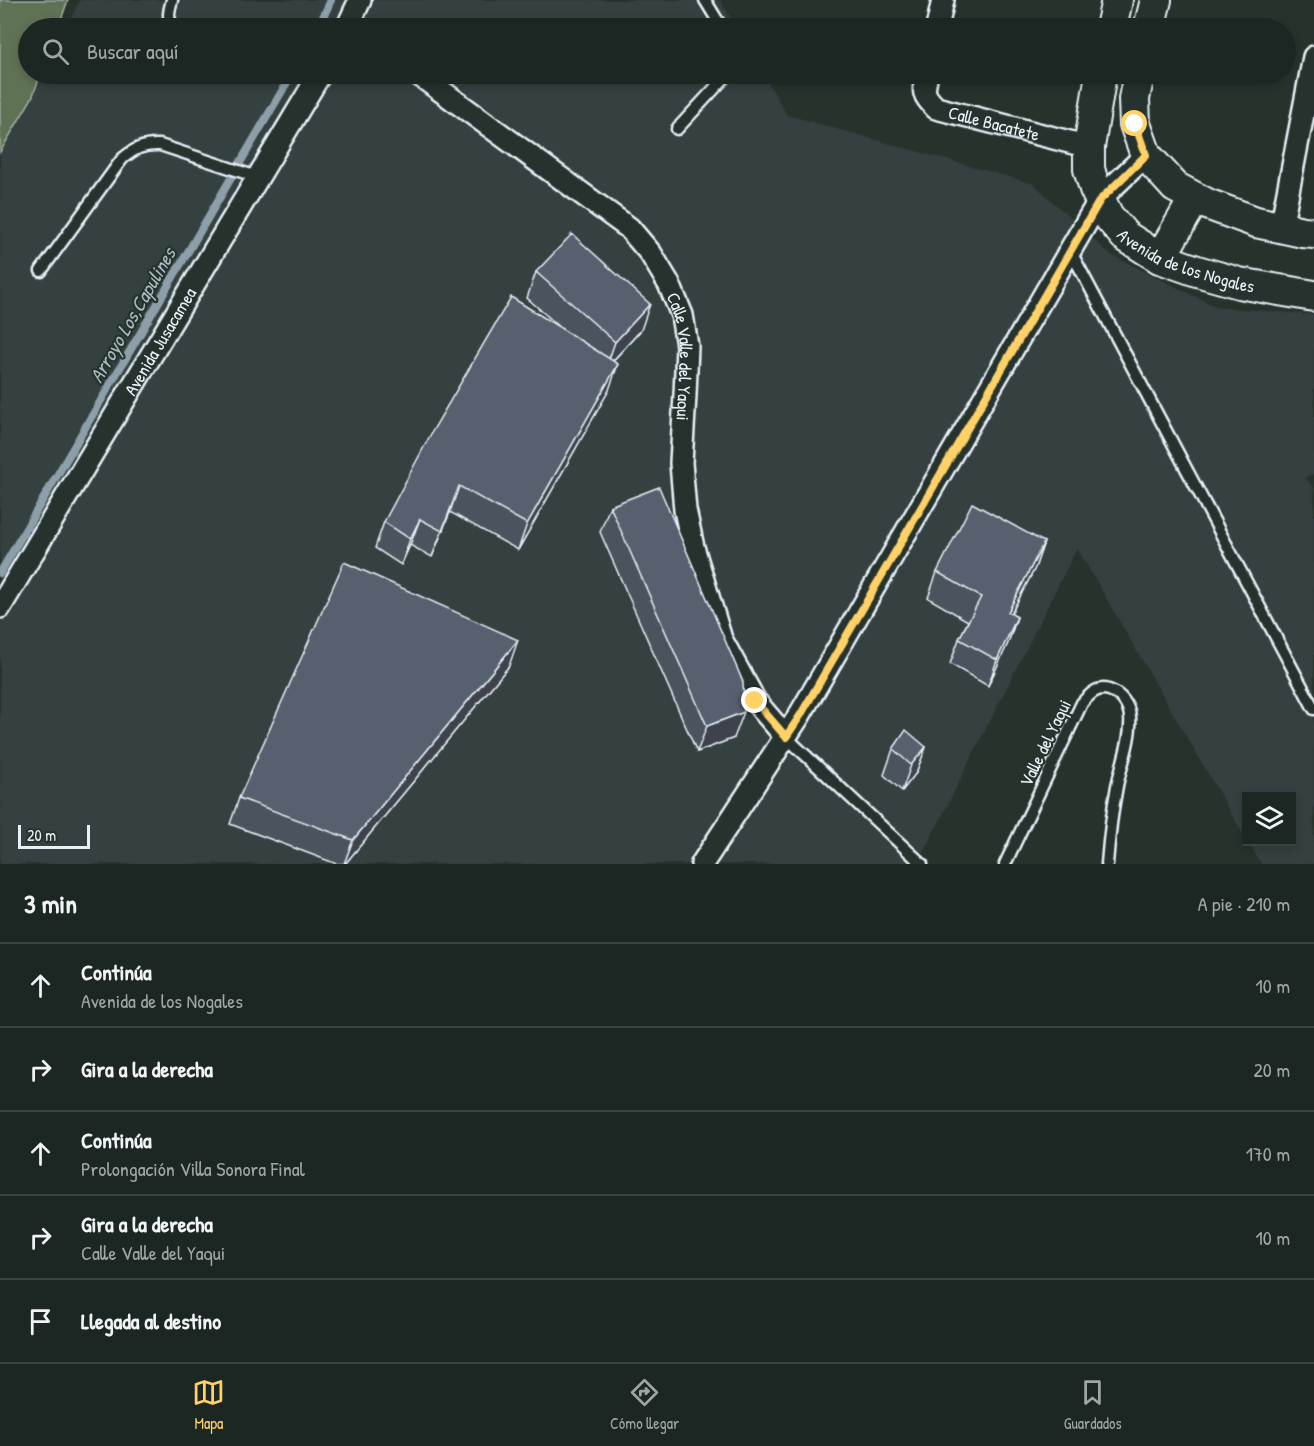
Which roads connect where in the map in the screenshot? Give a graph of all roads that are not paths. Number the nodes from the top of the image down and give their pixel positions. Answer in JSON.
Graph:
{"nodes":[{"id":1,"x":172,"y":0,"type":"edge"},
{"id":2,"x":360,"y":0,"type":"edge"},
{"id":3,"x":705,"y":0,"type":"edge"},
{"id":4,"x":943,"y":0,"type":"edge"},
{"id":5,"x":1117,"y":0,"type":"edge"},
{"id":6,"x":1156,"y":0,"type":"edge"},
{"id":7,"x":169,"y":18,"type":"edge"},
{"id":8,"x":354,"y":18,"type":"edge"},
{"id":9,"x":716,"y":18,"type":"edge"},
{"id":10,"x":939,"y":18,"type":"edge"},
{"id":11,"x":1113,"y":18,"type":"edge"},
{"id":12,"x":1152,"y":18,"type":"edge"},
{"id":13,"x":1314,"y":57,"type":"edge"},
{"id":14,"x":310,"y":84,"type":"edge"},
{"id":15,"x":432,"y":84,"type":"edge"},
{"id":16,"x":719,"y":84,"type":"edge"},
{"id":17,"x":925,"y":84,"type":"edge"},
{"id":18,"x":1099,"y":84,"type":"edge"},
{"id":19,"x":1137,"y":84,"type":"edge"},
{"id":20,"x":677,"y":129,"type":"dead end"},
{"id":21,"x":1089,"y":147,"type":"junction"},
{"id":22,"x":1146,"y":155,"type":"junction"},
{"id":23,"x":258,"y":177,"type":"junction"},
{"id":24,"x":1196,"y":198,"type":"junction"},
{"id":25,"x":1100,"y":200,"type":"junction"},
{"id":26,"x":1281,"y":228,"type":"junction"},
{"id":27,"x":1314,"y":233,"type":"edge"},
{"id":28,"x":1070,"y":250,"type":"junction"},
{"id":29,"x":1160,"y":258,"type":"junction"},
{"id":30,"x":41,"y":271,"type":"dead end"},
{"id":31,"x":1314,"y":296,"type":"edge"},
{"id":32,"x":0,"y":607,"type":"edge"},
{"id":33,"x":1314,"y":709,"type":"edge"},
{"id":34,"x":786,"y":737,"type":"junction"},
{"id":35,"x":702,"y":864,"type":"edge"},
{"id":36,"x":922,"y":864,"type":"edge"},
{"id":37,"x":1005,"y":864,"type":"edge"},
{"id":38,"x":1107,"y":864,"type":"edge"}],
"edges":[{"from":1,"to":7,"type":"lane"},
{"from":2,"to":8,"type":"street"},
{"from":3,"to":9,"type":"lane"},
{"from":4,"to":10,"type":"street"},
{"from":5,"to":11,"type":"main road"},
{"from":6,"to":12,"type":"main road"},
{"from":13,"to":26,"type":"street"},
{"from":14,"to":23,"type":"street","name":"Avenida Jusacamea"},
{"from":15,"to":34,"type":"street","name":"Calle Valle del Yaqui"},
{"from":16,"to":20,"type":"lane"},
{"from":17,"to":21,"type":"street","name":"Calle Bacatete"},
{"from":18,"to":21,"type":"main road","name":"Avenida de los Nogales"},
{"from":19,"to":22,"type":"main road"},
{"from":21,"to":25,"type":"main road","name":"Avenida de los Nogales"},
{"from":22,"to":24,"type":"main road"},
{"from":22,"to":25,"type":"street"},
{"from":23,"to":30,"type":"lane"},
{"from":23,"to":32,"type":"street","name":"Avenida Jusacamea"},
{"from":24,"to":26,"type":"main road"},
{"from":24,"to":29,"type":"main road"},
{"from":25,"to":28,"type":"street"},
{"from":25,"to":29,"type":"main road","name":"Avenida de los Nogales"},
{"from":26,"to":27,"type":"main road"},
{"from":28,"to":33,"type":"lane"},
{"from":28,"to":34,"type":"street"},
{"from":29,"to":31,"type":"main road","name":"Avenida de los Nogales"},
{"from":34,"to":35,"type":"street"},
{"from":34,"to":36,"type":"lane"},
{"from":37,"to":38,"type":"lane","name":"Valle del Yaqui"}]}
